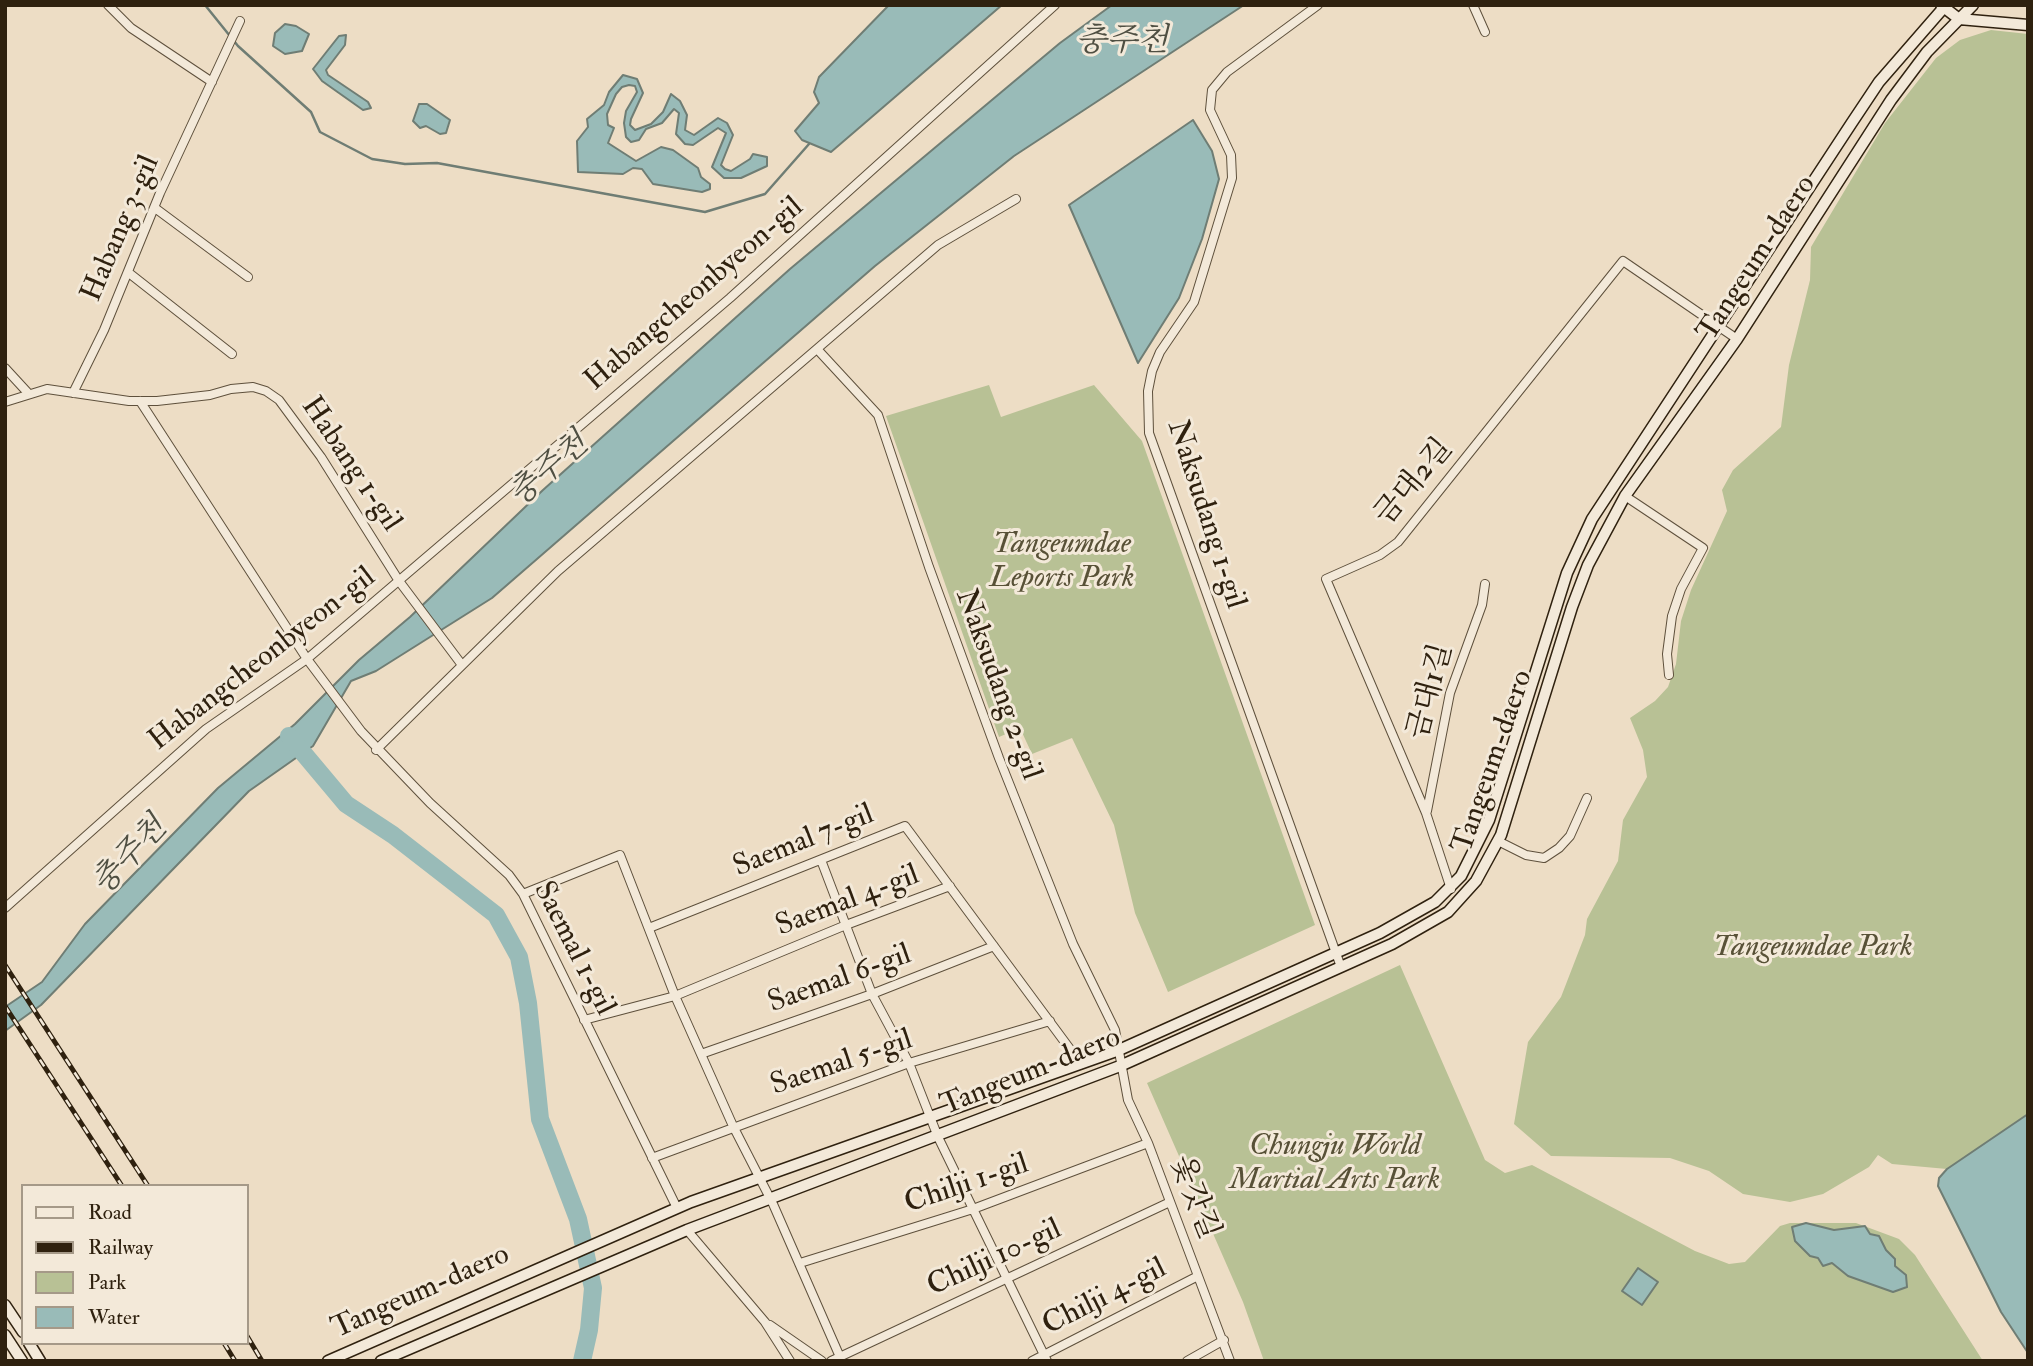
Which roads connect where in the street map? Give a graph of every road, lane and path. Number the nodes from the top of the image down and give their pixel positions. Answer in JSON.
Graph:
{"nodes":[{"id":1,"x":108,"y":5,"type":"edge"},
{"id":2,"x":1055,"y":5,"type":"edge"},
{"id":3,"x":1318,"y":5,"type":"edge"},
{"id":4,"x":1473,"y":5,"type":"edge"},
{"id":5,"x":1973,"y":5,"type":"edge"},
{"id":6,"x":1943,"y":6,"type":"edge"},
{"id":7,"x":1959,"y":19,"type":"junction"},
{"id":8,"x":240,"y":21,"type":"dead end"},
{"id":9,"x":2028,"y":25,"type":"edge"},
{"id":10,"x":1485,"y":32,"type":"dead end"},
{"id":11,"x":212,"y":82,"type":"junction"},
{"id":12,"x":1016,"y":200,"type":"dead end"},
{"id":13,"x":155,"y":208,"type":"junction"},
{"id":14,"x":129,"y":273,"type":"junction"},
{"id":15,"x":248,"y":277,"type":"dead end"},
{"id":16,"x":1719,"y":327,"type":"junction"},
{"id":17,"x":1737,"y":339,"type":"junction"},
{"id":18,"x":817,"y":349,"type":"junction"},
{"id":19,"x":232,"y":354,"type":"dead end"},
{"id":20,"x":5,"y":368,"type":"edge"},
{"id":21,"x":28,"y":393,"type":"junction"},
{"id":22,"x":73,"y":393,"type":"junction"},
{"id":23,"x":140,"y":401,"type":"junction"},
{"id":24,"x":5,"y":402,"type":"edge"},
{"id":25,"x":1625,"y":496,"type":"junction"},
{"id":26,"x":399,"y":581,"type":"junction"},
{"id":27,"x":1485,"y":584,"type":"dead end"},
{"id":28,"x":306,"y":659,"type":"junction"},
{"id":29,"x":462,"y":666,"type":"junction"},
{"id":30,"x":1669,"y":675,"type":"dead end"},
{"id":31,"x":376,"y":750,"type":"junction"},
{"id":32,"x":1587,"y":798,"type":"dead end"},
{"id":33,"x":1426,"y":813,"type":"junction"},
{"id":34,"x":1498,"y":841,"type":"junction"},
{"id":35,"x":821,"y":860,"type":"junction"},
{"id":36,"x":950,"y":886,"type":"junction"},
{"id":37,"x":1451,"y":889,"type":"junction"},
{"id":38,"x":523,"y":894,"type":"junction"},
{"id":39,"x":5,"y":908,"type":"edge"},
{"id":40,"x":846,"y":925,"type":"junction"},
{"id":41,"x":649,"y":928,"type":"junction"},
{"id":42,"x":994,"y":946,"type":"junction"},
{"id":43,"x":1335,"y":952,"type":"junction"},
{"id":44,"x":1340,"y":967,"type":"junction"},
{"id":45,"x":872,"y":993,"type":"junction"},
{"id":46,"x":676,"y":996,"type":"junction"},
{"id":47,"x":584,"y":1020,"type":"junction"},
{"id":48,"x":1049,"y":1021,"type":"junction"},
{"id":49,"x":1119,"y":1050,"type":"junction"},
{"id":50,"x":701,"y":1054,"type":"junction"},
{"id":51,"x":909,"y":1063,"type":"junction"},
{"id":52,"x":1081,"y":1064,"type":"junction"},
{"id":53,"x":1120,"y":1066,"type":"junction"},
{"id":54,"x":930,"y":1118,"type":"junction"},
{"id":55,"x":733,"y":1126,"type":"junction"},
{"id":56,"x":938,"y":1136,"type":"junction"},
{"id":57,"x":1148,"y":1143,"type":"junction"},
{"id":58,"x":652,"y":1158,"type":"junction"},
{"id":59,"x":760,"y":1177,"type":"junction"},
{"id":60,"x":771,"y":1199,"type":"junction"},
{"id":61,"x":1170,"y":1202,"type":"junction"},
{"id":62,"x":677,"y":1208,"type":"junction"},
{"id":63,"x":973,"y":1209,"type":"junction"},
{"id":64,"x":688,"y":1230,"type":"junction"},
{"id":65,"x":800,"y":1263,"type":"junction"},
{"id":66,"x":1198,"y":1276,"type":"junction"},
{"id":67,"x":1006,"y":1279,"type":"junction"},
{"id":68,"x":5,"y":1305,"type":"edge"},
{"id":69,"x":765,"y":1322,"type":"junction"},
{"id":70,"x":21,"y":1329,"type":"edge"},
{"id":71,"x":5,"y":1335,"type":"edge"},
{"id":72,"x":1224,"y":1340,"type":"junction"},
{"id":73,"x":30,"y":1345,"type":"edge"},
{"id":74,"x":840,"y":1357,"type":"junction"},
{"id":75,"x":1046,"y":1358,"type":"edge"},
{"id":76,"x":22,"y":1361,"type":"edge"},
{"id":77,"x":40,"y":1361,"type":"edge"},
{"id":78,"x":328,"y":1361,"type":"edge"},
{"id":79,"x":381,"y":1361,"type":"edge"},
{"id":80,"x":790,"y":1361,"type":"edge"},
{"id":81,"x":822,"y":1361,"type":"edge"},
{"id":82,"x":831,"y":1361,"type":"edge"},
{"id":83,"x":1032,"y":1361,"type":"edge"},
{"id":84,"x":1187,"y":1361,"type":"edge"},
{"id":85,"x":1230,"y":1361,"type":"edge"}],
"edges":[{"from":1,"to":11,"type":"street"},
{"from":2,"to":26,"type":"street","name":"Habangcheonbyeon-gil"},
{"from":3,"to":43,"type":"street","name":"Naksudang 1-gil"},
{"from":4,"to":10,"type":"street"},
{"from":5,"to":7,"type":"main road","name":"Tangeum-daero"},
{"from":6,"to":7,"type":"main road"},
{"from":6,"to":16,"type":"main road","name":"Tangeum-daero"},
{"from":7,"to":9,"type":"main road"},
{"from":7,"to":17,"type":"main road","name":"Tangeum-daero"},
{"from":8,"to":11,"type":"street","name":"Habang 3-gil"},
{"from":11,"to":13,"type":"street","name":"Habang 3-gil"},
{"from":12,"to":18,"type":"street"},
{"from":13,"to":14,"type":"street","name":"Habang 3-gil"},
{"from":13,"to":15,"type":"street"},
{"from":14,"to":19,"type":"street"},
{"from":14,"to":22,"type":"street","name":"Habang 3-gil"},
{"from":16,"to":17,"type":"street"},
{"from":16,"to":33,"type":"street","name":"금대2길"},
{"from":16,"to":37,"type":"main road","name":"Tangeum-daero"},
{"from":17,"to":25,"type":"main road","name":"Tangeum-daero"},
{"from":18,"to":29,"type":"street"},
{"from":18,"to":49,"type":"street","name":"Naksudang 2-gil"},
{"from":20,"to":21,"type":"street"},
{"from":21,"to":22,"type":"street","name":"Habang 1-gil"},
{"from":21,"to":24,"type":"street","name":"Habang 1-gil"},
{"from":22,"to":23,"type":"street","name":"Habang 1-gil"},
{"from":23,"to":26,"type":"street","name":"Habang 1-gil"},
{"from":23,"to":28,"type":"street","name":"Saemal 1-gil"},
{"from":25,"to":30,"type":"street"},
{"from":25,"to":34,"type":"main road","name":"Tangeum-daero"},
{"from":26,"to":28,"type":"street","name":"Habangcheonbyeon-gil"},
{"from":26,"to":29,"type":"street","name":"Habang 1-gil"},
{"from":27,"to":33,"type":"street","name":"금대1길"},
{"from":28,"to":31,"type":"street","name":"Saemal 1-gil"},
{"from":28,"to":39,"type":"street","name":"Habangcheonbyeon-gil"},
{"from":29,"to":31,"type":"street"},
{"from":31,"to":38,"type":"street","name":"Saemal 1-gil"},
{"from":32,"to":34,"type":"street"},
{"from":33,"to":37,"type":"street","name":"금대2길"},
{"from":34,"to":44,"type":"main road","name":"Tangeum-daero"},
{"from":35,"to":36,"type":"street","name":"Saemal 7-gil"},
{"from":35,"to":40,"type":"street"},
{"from":35,"to":41,"type":"street","name":"Saemal 7-gil"},
{"from":36,"to":40,"type":"street","name":"Saemal 4-gil"},
{"from":36,"to":42,"type":"street","name":"Saemal 4-gil"},
{"from":37,"to":43,"type":"main road","name":"Tangeum-daero"},
{"from":38,"to":41,"type":"street"},
{"from":38,"to":47,"type":"street","name":"Saemal 1-gil"},
{"from":40,"to":45,"type":"street"},
{"from":40,"to":46,"type":"street","name":"Saemal 4-gil"},
{"from":41,"to":46,"type":"street"},
{"from":42,"to":45,"type":"street","name":"Saemal 6-gil"},
{"from":42,"to":48,"type":"street","name":"Saemal 4-gil"},
{"from":43,"to":44,"type":"street","name":"Naksudang 1-gil"},
{"from":43,"to":49,"type":"main road","name":"Tangeum-daero"},
{"from":44,"to":53,"type":"main road","name":"Tangeum-daero"},
{"from":45,"to":50,"type":"street","name":"Saemal 6-gil"},
{"from":45,"to":51,"type":"street"},
{"from":46,"to":47,"type":"street","name":"Saemal 4-gil"},
{"from":46,"to":50,"type":"street"},
{"from":47,"to":58,"type":"street","name":"Saemal 1-gil"},
{"from":48,"to":51,"type":"street","name":"Saemal 5-gil"},
{"from":48,"to":52,"type":"street","name":"Saemal 4-gil"},
{"from":49,"to":52,"type":"main road","name":"Tangeum-daero"},
{"from":49,"to":53,"type":"street","name":"옻갓길"},
{"from":50,"to":55,"type":"street"},
{"from":51,"to":54,"type":"street"},
{"from":51,"to":55,"type":"street","name":"Saemal 5-gil"},
{"from":52,"to":54,"type":"main road","name":"Tangeum-daero"},
{"from":53,"to":56,"type":"main road","name":"Tangeum-daero"},
{"from":53,"to":57,"type":"street","name":"옻갓길"},
{"from":54,"to":56,"type":"street"},
{"from":54,"to":59,"type":"main road","name":"Tangeum-daero"},
{"from":55,"to":58,"type":"street","name":"Saemal 5-gil"},
{"from":55,"to":59,"type":"street"},
{"from":56,"to":60,"type":"main road","name":"Tangeum-daero"},
{"from":56,"to":63,"type":"street"},
{"from":57,"to":61,"type":"street","name":"옻갓길"},
{"from":57,"to":63,"type":"street","name":"Chilji 1-gil"},
{"from":58,"to":62,"type":"street","name":"Saemal 1-gil"},
{"from":59,"to":60,"type":"street"},
{"from":59,"to":62,"type":"main road","name":"Tangeum-daero"},
{"from":60,"to":64,"type":"main road","name":"Tangeum-daero"},
{"from":60,"to":65,"type":"street"},
{"from":61,"to":66,"type":"street","name":"옻갓길"},
{"from":61,"to":67,"type":"street","name":"Chilji 10-gil"},
{"from":62,"to":64,"type":"main road"},
{"from":62,"to":78,"type":"main road","name":"Tangeum-daero"},
{"from":63,"to":65,"type":"street","name":"Chilji 1-gil"},
{"from":63,"to":67,"type":"street"},
{"from":64,"to":69,"type":"street"},
{"from":64,"to":79,"type":"main road","name":"Tangeum-daero"},
{"from":65,"to":74,"type":"street"},
{"from":66,"to":72,"type":"street","name":"옻갓길"},
{"from":66,"to":75,"type":"street","name":"Chilji 4-gil"},
{"from":67,"to":74,"type":"street","name":"Chilji 10-gil"},
{"from":67,"to":75,"type":"street"},
{"from":68,"to":70,"type":"main road"},
{"from":69,"to":80,"type":"street"},
{"from":69,"to":81,"type":"street"},
{"from":71,"to":76,"type":"main road"},
{"from":72,"to":84,"type":"street"},
{"from":72,"to":85,"type":"street","name":"옻갓길"},
{"from":73,"to":77,"type":"main road"},
{"from":74,"to":82,"type":"street","name":"Chilji 10-gil"},
{"from":75,"to":83,"type":"street","name":"Chilji 4-gil"}]}
